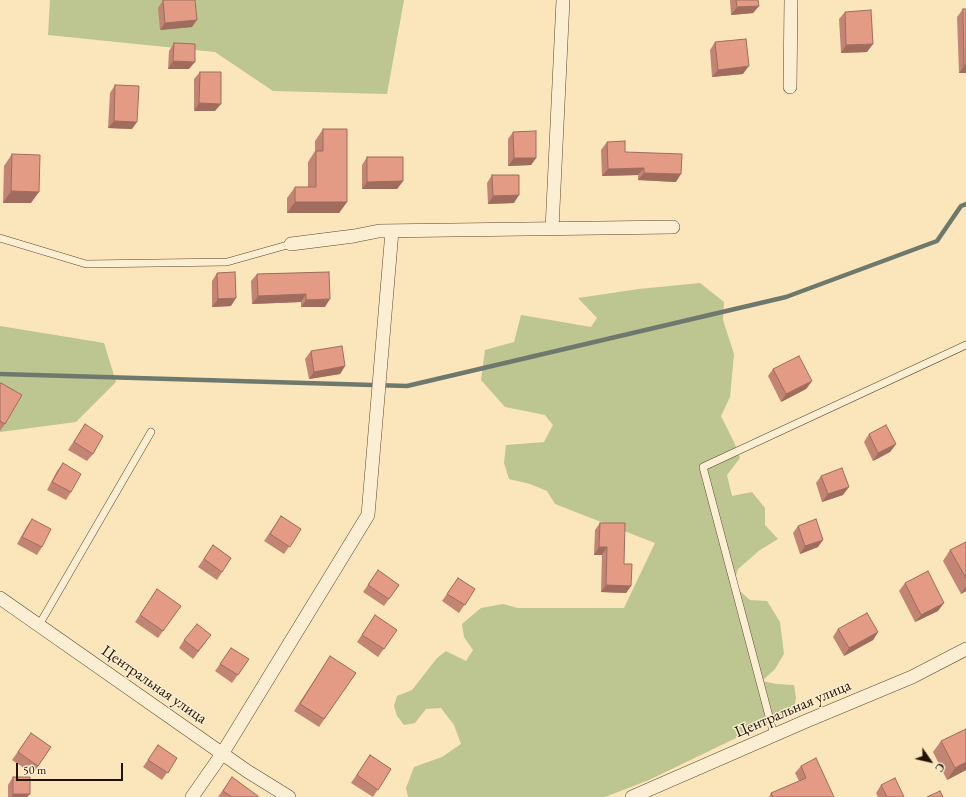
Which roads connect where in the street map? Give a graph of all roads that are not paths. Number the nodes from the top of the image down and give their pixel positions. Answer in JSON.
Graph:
{"nodes":[{"id":1,"x":563,"y":0,"type":"edge"},
{"id":2,"x":791,"y":0,"type":"edge"},
{"id":3,"x":790,"y":87,"type":"dead end"},
{"id":4,"x":673,"y":227,"type":"dead end"},
{"id":5,"x":552,"y":229,"type":"junction"},
{"id":6,"x":392,"y":230,"type":"junction"},
{"id":7,"x":0,"y":238,"type":"edge"},
{"id":8,"x":291,"y":244,"type":"joint"},
{"id":9,"x":966,"y":345,"type":"edge"},
{"id":10,"x":151,"y":432,"type":"dead end"},
{"id":11,"x":0,"y":598,"type":"edge"},
{"id":12,"x":40,"y":625,"type":"junction"},
{"id":13,"x":966,"y":649,"type":"edge"},
{"id":14,"x":774,"y":735,"type":"junction"},
{"id":15,"x":222,"y":754,"type":"junction"},
{"id":16,"x":192,"y":797,"type":"edge"},
{"id":17,"x":289,"y":797,"type":"edge"},
{"id":18,"x":632,"y":797,"type":"edge"}],
"edges":[{"from":1,"to":5,"type":"street"},
{"from":2,"to":3,"type":"street"},
{"from":4,"to":5,"type":"street"},
{"from":5,"to":6,"type":"street"},
{"from":6,"to":8,"type":"street"},
{"from":6,"to":15,"type":"street"},
{"from":7,"to":8,"type":"lane"},
{"from":9,"to":14,"type":"lane"},
{"from":10,"to":12,"type":"lane"},
{"from":11,"to":12,"type":"street","name":"Центральная улица"},
{"from":12,"to":15,"type":"street","name":"Центральная улица"},
{"from":13,"to":14,"type":"street","name":"Центральная улица"},
{"from":14,"to":18,"type":"street","name":"Центральная улица"},
{"from":15,"to":16,"type":"street"},
{"from":15,"to":17,"type":"street","name":"Центральная улица"}]}
